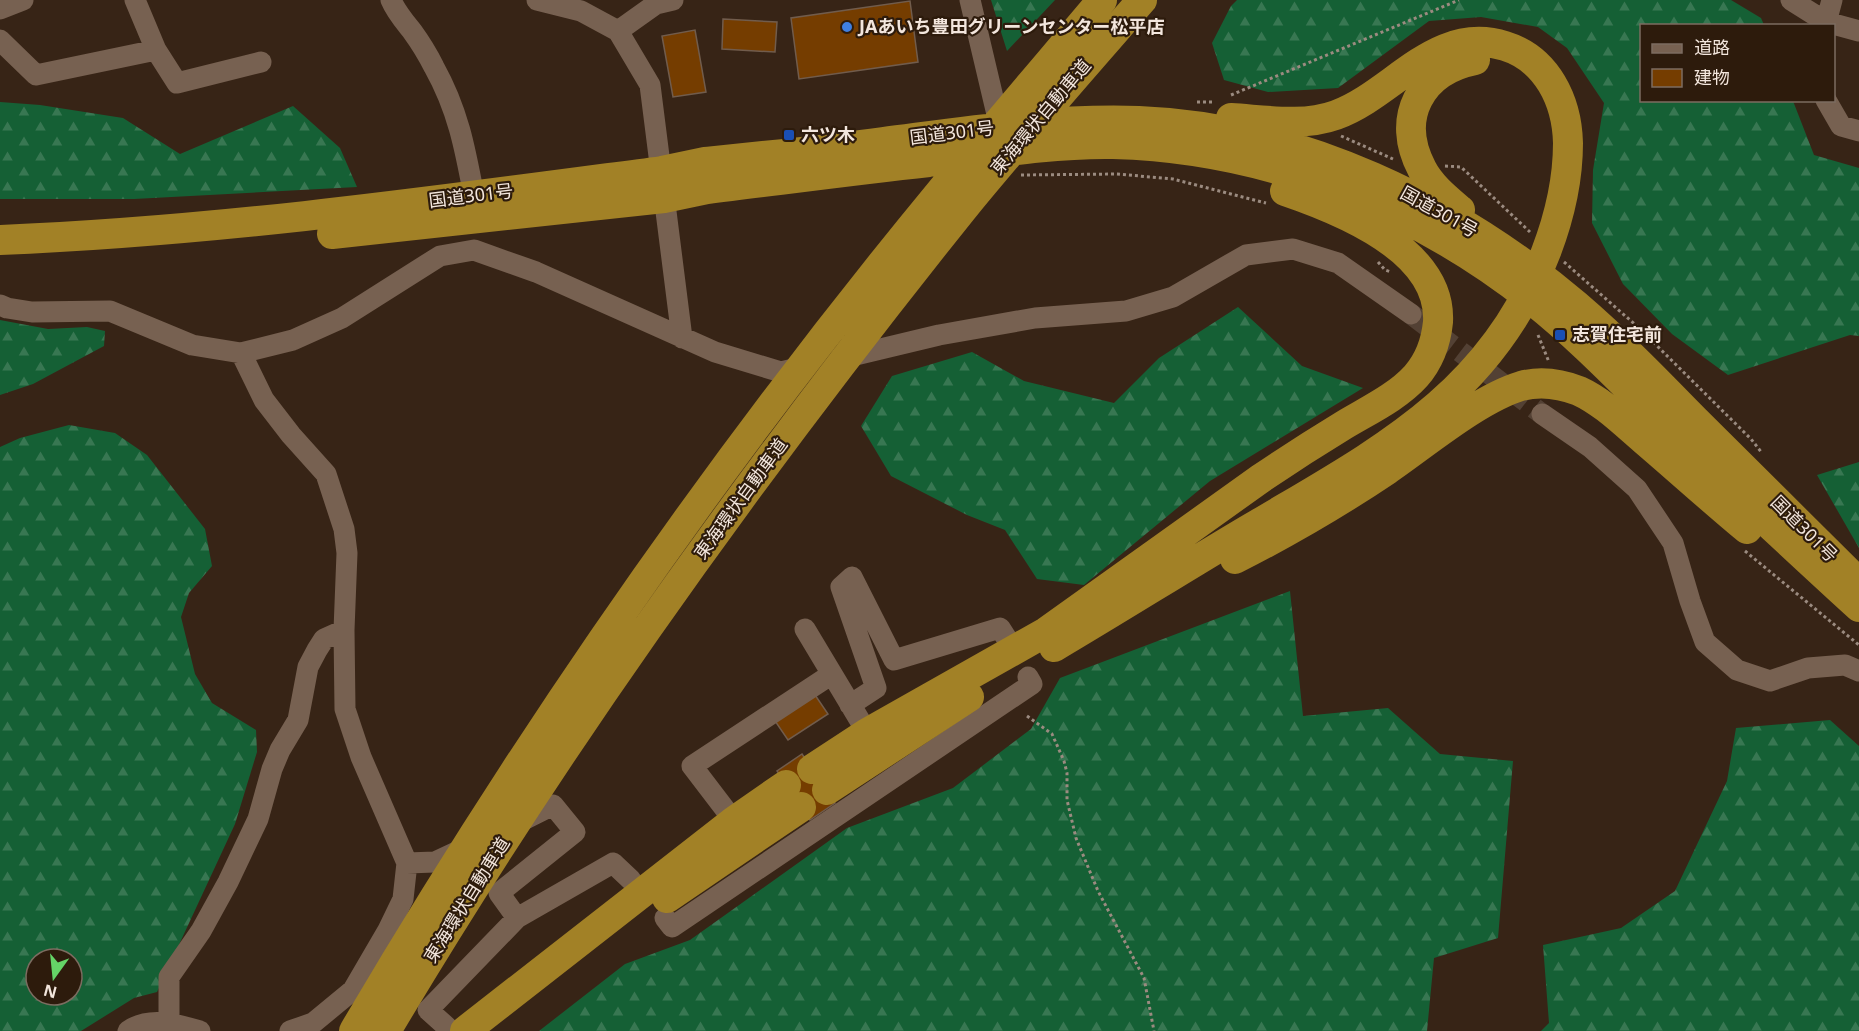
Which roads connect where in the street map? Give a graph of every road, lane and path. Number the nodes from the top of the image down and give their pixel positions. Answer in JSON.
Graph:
{"nodes":[{"id":1,"x":23,"y":0,"type":"edge"},
{"id":2,"x":135,"y":0,"type":"edge"},
{"id":3,"x":392,"y":0,"type":"edge"},
{"id":4,"x":537,"y":0,"type":"edge"},
{"id":5,"x":674,"y":0,"type":"edge"},
{"id":6,"x":970,"y":0,"type":"edge"},
{"id":7,"x":1102,"y":0,"type":"edge"},
{"id":8,"x":1142,"y":0,"type":"edge"},
{"id":9,"x":1459,"y":0,"type":"edge"},
{"id":10,"x":1791,"y":0,"type":"edge"},
{"id":11,"x":1832,"y":0,"type":"edge"},
{"id":12,"x":0,"y":9,"type":"edge"},
{"id":13,"x":1826,"y":24,"type":"edge"},
{"id":14,"x":1835,"y":26,"type":"edge"},
{"id":15,"x":618,"y":31,"type":"junction"},
{"id":16,"x":1859,"y":31,"type":"edge"},
{"id":17,"x":0,"y":40,"type":"edge"},
{"id":18,"x":156,"y":50,"type":"junction"},
{"id":19,"x":261,"y":63,"type":"dead end"},
{"id":20,"x":1213,"y":102,"type":"dead end"},
{"id":21,"x":1827,"y":102,"type":"edge"},
{"id":22,"x":1045,"y":122,"type":"junction"},
{"id":23,"x":1000,"y":127,"type":"junction"},
{"id":24,"x":1859,"y":131,"type":"edge"},
{"id":25,"x":1340,"y":135,"type":"dead end"},
{"id":26,"x":930,"y":162,"type":"junction"},
{"id":27,"x":1402,"y":163,"type":"dead end"},
{"id":28,"x":1014,"y":175,"type":"dead end"},
{"id":29,"x":663,"y":184,"type":"junction"},
{"id":30,"x":474,"y":196,"type":"junction"},
{"id":31,"x":1272,"y":204,"type":"dead end"},
{"id":32,"x":1543,"y":236,"type":"junction"},
{"id":33,"x":0,"y":240,"type":"edge"},
{"id":34,"x":1372,"y":255,"type":"dead end"},
{"id":35,"x":0,"y":259,"type":"edge"},
{"id":36,"x":1393,"y":273,"type":"dead end"},
{"id":37,"x":0,"y":305,"type":"edge"},
{"id":38,"x":1411,"y":314,"type":"tunnel mouth"},
{"id":39,"x":682,"y":338,"type":"junction"},
{"id":40,"x":241,"y":353,"type":"junction"},
{"id":41,"x":1633,"y":357,"type":"junction"},
{"id":42,"x":1542,"y":414,"type":"tunnel mouth"},
{"id":43,"x":703,"y":524,"type":"junction"},
{"id":44,"x":1859,"y":583,"type":"edge"},
{"id":45,"x":1859,"y":607,"type":"edge"},
{"id":46,"x":1859,"y":619,"type":"edge"},
{"id":47,"x":805,"y":629,"type":"dead end"},
{"id":48,"x":344,"y":630,"type":"junction"},
{"id":49,"x":1007,"y":639,"type":"dead end"},
{"id":50,"x":1050,"y":640,"type":"junction"},
{"id":51,"x":1859,"y":671,"type":"edge"},
{"id":52,"x":832,"y":674,"type":"junction"},
{"id":53,"x":1028,"y":677,"type":"dead end"},
{"id":54,"x":850,"y":705,"type":"junction"},
{"id":55,"x":1027,"y":716,"type":"dead end"},
{"id":56,"x":874,"y":744,"type":"junction"},
{"id":57,"x":819,"y":779,"type":"dead end"},
{"id":58,"x":734,"y":821,"type":"junction"},
{"id":59,"x":407,"y":863,"type":"junction"},
{"id":60,"x":631,"y":880,"type":"dead end"},
{"id":61,"x":517,"y":918,"type":"junction"},
{"id":62,"x":665,"y":918,"type":"dead end"},
{"id":63,"x":454,"y":921,"type":"junction"},
{"id":64,"x":169,"y":1022,"type":"junction"},
{"id":65,"x":456,"y":1029,"type":"edge"},
{"id":66,"x":128,"y":1031,"type":"edge"},
{"id":67,"x":200,"y":1031,"type":"edge"},
{"id":68,"x":290,"y":1031,"type":"edge"},
{"id":69,"x":354,"y":1031,"type":"edge"},
{"id":70,"x":386,"y":1031,"type":"edge"},
{"id":71,"x":396,"y":1031,"type":"edge"},
{"id":72,"x":495,"y":1031,"type":"edge"},
{"id":73,"x":1154,"y":1031,"type":"edge"}],
"edges":[{"from":1,"to":12,"type":"street"},
{"from":2,"to":18,"type":"street"},
{"from":3,"to":30,"type":"street"},
{"from":4,"to":15,"type":"street"},
{"from":5,"to":15,"type":"street"},
{"from":6,"to":23,"type":"street"},
{"from":7,"to":43,"type":"highway","name":"東海環状自動車道"},
{"from":8,"to":43,"type":"highway","name":"東海環状自動車道"},
{"from":9,"to":20,"type":"path"},
{"from":10,"to":13,"type":"street"},
{"from":11,"to":13,"type":"street"},
{"from":14,"to":16,"type":"street"},
{"from":15,"to":29,"type":"street"},
{"from":17,"to":18,"type":"street"},
{"from":18,"to":19,"type":"street"},
{"from":21,"to":24,"type":"street"},
{"from":22,"to":23,"type":"highway","name":"国道301号"},
{"from":22,"to":32,"type":"highway"},
{"from":22,"to":41,"type":"highway","name":"国道301号"},
{"from":23,"to":29,"type":"highway","name":"国道301号"},
{"from":25,"to":27,"type":"path"},
{"from":26,"to":29,"type":"highway","name":"国道301号"},
{"from":26,"to":45,"type":"highway","name":"国道301号"},
{"from":26,"to":50,"type":"highway"},
{"from":28,"to":31,"type":"path"},
{"from":29,"to":30,"type":"highway","name":"国道301号"},
{"from":29,"to":35,"type":"highway","name":"国道301号"},
{"from":29,"to":39,"type":"street"},
{"from":30,"to":33,"type":"highway","name":"国道301号"},
{"from":32,"to":41,"type":"highway"},
{"from":32,"to":50,"type":"highway"},
{"from":34,"to":36,"type":"path"},
{"from":37,"to":40,"type":"street"},
{"from":38,"to":39,"type":"street"},
{"from":39,"to":40,"type":"street"},
{"from":40,"to":48,"type":"street"},
{"from":41,"to":44,"type":"highway","name":"国道301号"},
{"from":42,"to":51,"type":"street"},
{"from":43,"to":63,"type":"highway","name":"東海環状自動車道"},
{"from":43,"to":69,"type":"highway","name":"東海環状自動車道"},
{"from":46,"to":50,"type":"highway"},
{"from":47,"to":52,"type":"street"},
{"from":48,"to":59,"type":"street"},
{"from":48,"to":64,"type":"street"},
{"from":49,"to":54,"type":"street"},
{"from":50,"to":56,"type":"highway"},
{"from":52,"to":54,"type":"street"},
{"from":52,"to":58,"type":"street"},
{"from":53,"to":62,"type":"street"},
{"from":54,"to":56,"type":"street"},
{"from":55,"to":73,"type":"path"},
{"from":56,"to":57,"type":"highway"},
{"from":58,"to":65,"type":"highway"},
{"from":58,"to":72,"type":"highway"},
{"from":59,"to":61,"type":"street"},
{"from":59,"to":68,"type":"street"},
{"from":60,"to":61,"type":"street"},
{"from":61,"to":65,"type":"street"},
{"from":63,"to":70,"type":"highway","name":"東海環状自動車道"},
{"from":63,"to":71,"type":"highway"},
{"from":64,"to":66,"type":"street"},
{"from":64,"to":67,"type":"street"}]}
